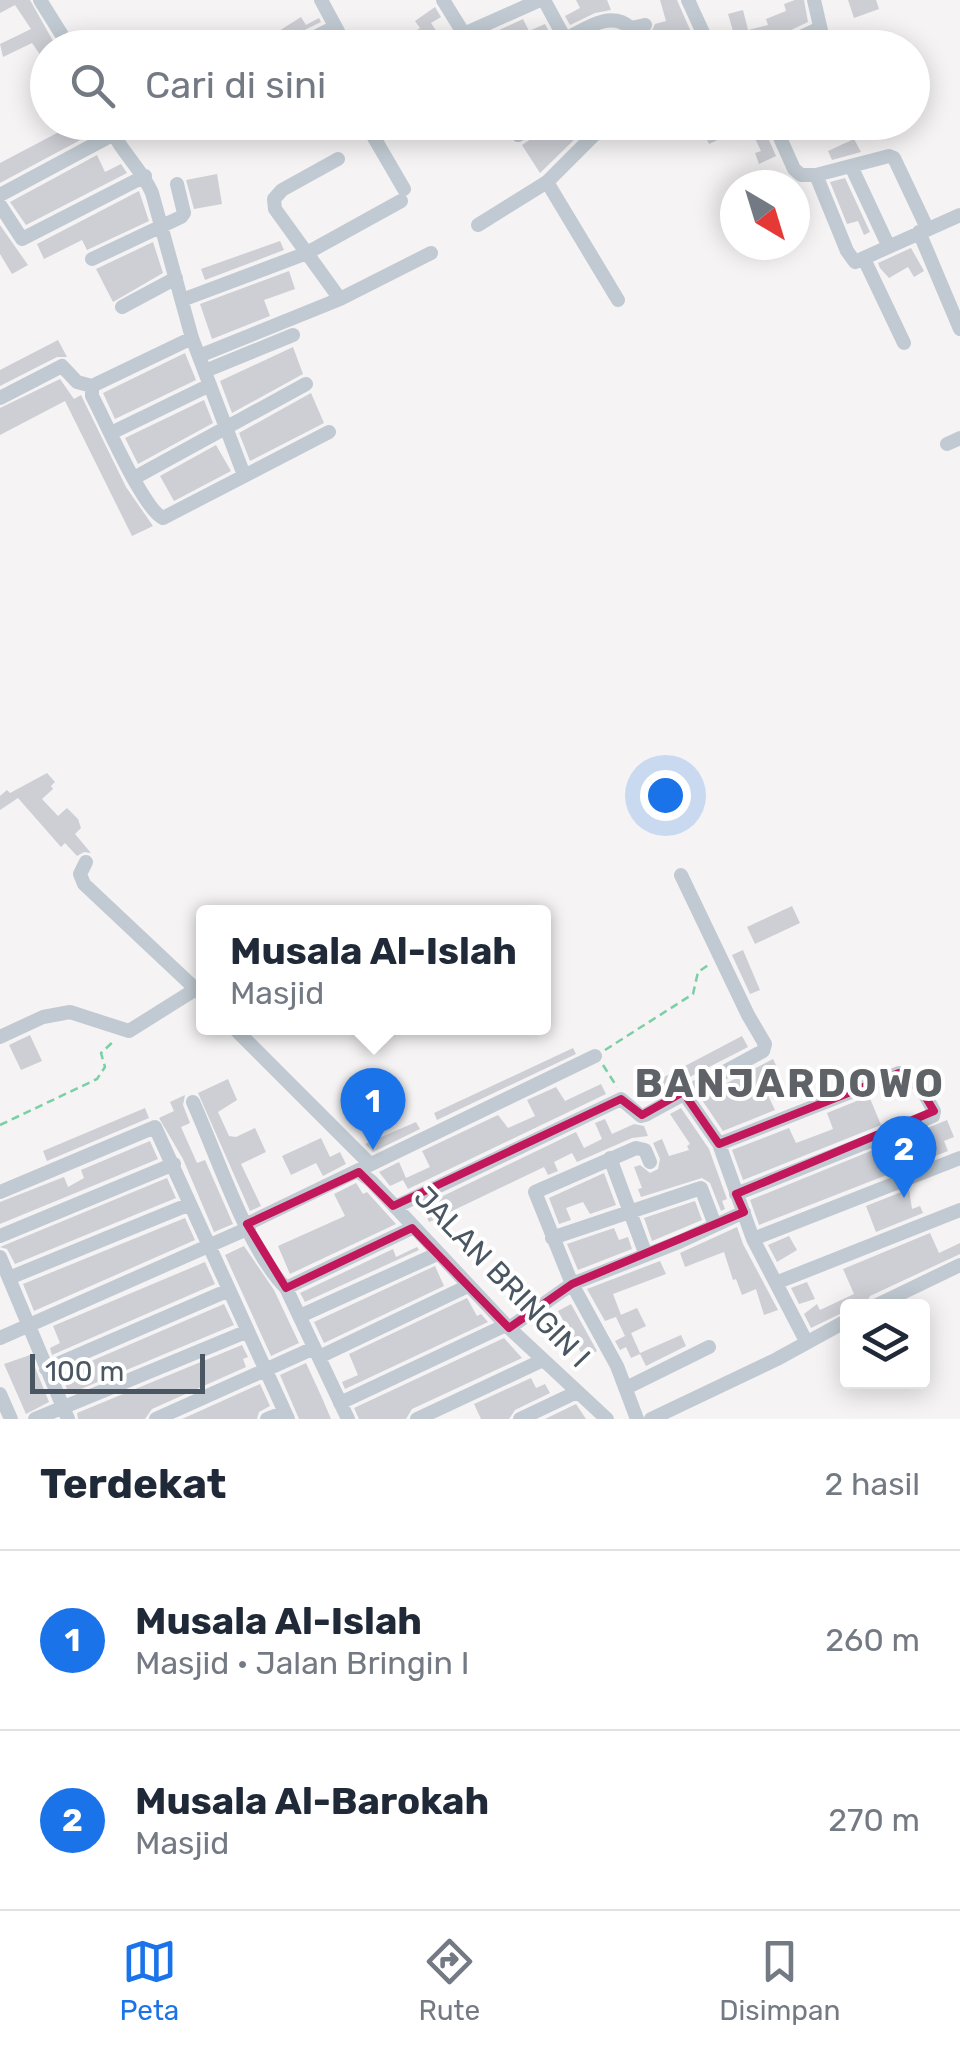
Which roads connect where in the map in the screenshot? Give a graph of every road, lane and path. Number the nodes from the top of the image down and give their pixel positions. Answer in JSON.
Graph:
{"nodes":[{"id":1,"x":40,"y":0,"type":"edge"},
{"id":2,"x":321,"y":0,"type":"edge"},
{"id":3,"x":444,"y":0,"type":"edge"},
{"id":4,"x":542,"y":0,"type":"edge"},
{"id":5,"x":688,"y":0,"type":"edge"},
{"id":6,"x":814,"y":0,"type":"edge"},
{"id":7,"x":645,"y":25,"type":"dead end"},
{"id":8,"x":335,"y":28,"type":"joint"},
{"id":9,"x":820,"y":28,"type":"joint"},
{"id":10,"x":59,"y":30,"type":"edge"},
{"id":11,"x":331,"y":30,"type":"edge"},
{"id":12,"x":462,"y":30,"type":"edge"},
{"id":13,"x":473,"y":30,"type":"edge"},
{"id":14,"x":560,"y":30,"type":"edge"},
{"id":15,"x":589,"y":30,"type":"edge"},
{"id":16,"x":702,"y":30,"type":"edge"},
{"id":17,"x":816,"y":30,"type":"edge"},
{"id":18,"x":92,"y":140,"type":"edge"},
{"id":19,"x":119,"y":140,"type":"edge"},
{"id":20,"x":375,"y":140,"type":"edge"},
{"id":21,"x":589,"y":140,"type":"edge"},
{"id":22,"x":781,"y":140,"type":"edge"},
{"id":23,"x":338,"y":159,"type":"dead end"},
{"id":24,"x":850,"y":166,"type":"junction"},
{"id":25,"x":145,"y":176,"type":"junction"},
{"id":26,"x":816,"y":176,"type":"junction"},
{"id":27,"x":547,"y":182,"type":"junction"},
{"id":28,"x":177,"y":184,"type":"dead end"},
{"id":29,"x":0,"y":195,"type":"edge"},
{"id":30,"x":0,"y":206,"type":"edge"},
{"id":31,"x":960,"y":215,"type":"edge"},
{"id":32,"x":162,"y":225,"type":"junction"},
{"id":33,"x":478,"y":225,"type":"dead end"},
{"id":34,"x":923,"y":230,"type":"junction"},
{"id":35,"x":888,"y":246,"type":"junction"},
{"id":36,"x":307,"y":253,"type":"junction"},
{"id":37,"x":431,"y":253,"type":"dead end"},
{"id":38,"x":92,"y":259,"type":"dead end"},
{"id":39,"x":864,"y":259,"type":"junction"},
{"id":40,"x":176,"y":278,"type":"junction"},
{"id":41,"x":340,"y":299,"type":"junction"},
{"id":42,"x":182,"y":300,"type":"junction"},
{"id":43,"x":618,"y":300,"type":"dead end"},
{"id":44,"x":122,"y":307,"type":"dead end"},
{"id":45,"x":960,"y":329,"type":"edge"},
{"id":46,"x":293,"y":335,"type":"dead end"},
{"id":47,"x":192,"y":338,"type":"junction"},
{"id":48,"x":904,"y":343,"type":"dead end"},
{"id":49,"x":205,"y":371,"type":"junction"},
{"id":50,"x":306,"y":384,"type":"dead end"},
{"id":51,"x":92,"y":386,"type":"junction"},
{"id":52,"x":0,"y":398,"type":"edge"},
{"id":53,"x":225,"y":426,"type":"junction"},
{"id":54,"x":329,"y":432,"type":"dead end"},
{"id":55,"x":111,"y":433,"type":"junction"},
{"id":56,"x":244,"y":475,"type":"junction"},
{"id":57,"x":134,"y":478,"type":"junction"},
{"id":58,"x":86,"y":862,"type":"dead end"},
{"id":59,"x":680,"y":875,"type":"dead end"},
{"id":60,"x":720,"y":958,"type":"junction"},
{"id":61,"x":196,"y":989,"type":"edge"},
{"id":62,"x":196,"y":995,"type":"edge"},
{"id":63,"x":129,"y":1031,"type":"junction"},
{"id":64,"x":241,"y":1035,"type":"edge"},
{"id":65,"x":0,"y":1037,"type":"edge"},
{"id":66,"x":596,"y":1056,"type":"junction"},
{"id":67,"x":683,"y":1092,"type":"junction"},
{"id":68,"x":620,"y":1099,"type":"junction"},
{"id":69,"x":193,"y":1102,"type":"dead end"},
{"id":70,"x":0,"y":1125,"type":"edge"},
{"id":71,"x":719,"y":1144,"type":"junction"},
{"id":72,"x":610,"y":1158,"type":"junction"},
{"id":73,"x":960,"y":1158,"type":"edge"},
{"id":74,"x":650,"y":1162,"type":"dead end"},
{"id":75,"x":174,"y":1164,"type":"junction"},
{"id":76,"x":365,"y":1168,"type":"junction"},
{"id":77,"x":0,"y":1192,"type":"edge"},
{"id":78,"x":736,"y":1194,"type":"junction"},
{"id":79,"x":190,"y":1204,"type":"junction"},
{"id":80,"x":398,"y":1205,"type":"junction"},
{"id":81,"x":960,"y":1210,"type":"edge"},
{"id":82,"x":744,"y":1212,"type":"junction"},
{"id":83,"x":630,"y":1214,"type":"junction"},
{"id":84,"x":715,"y":1225,"type":"junction"},
{"id":85,"x":248,"y":1226,"type":"junction"},
{"id":86,"x":412,"y":1228,"type":"junction"},
{"id":87,"x":0,"y":1236,"type":"edge"},
{"id":88,"x":552,"y":1238,"type":"junction"},
{"id":89,"x":753,"y":1238,"type":"junction"},
{"id":90,"x":209,"y":1245,"type":"junction"},
{"id":91,"x":437,"y":1254,"type":"junction"},
{"id":92,"x":646,"y":1255,"type":"junction"},
{"id":93,"x":0,"y":1258,"type":"edge"},
{"id":94,"x":960,"y":1264,"type":"edge"},
{"id":95,"x":9,"y":1278,"type":"junction"},
{"id":96,"x":778,"y":1282,"type":"junction"},
{"id":97,"x":572,"y":1284,"type":"junction"},
{"id":98,"x":468,"y":1286,"type":"junction"},
{"id":99,"x":286,"y":1288,"type":"junction"},
{"id":100,"x":229,"y":1290,"type":"junction"},
{"id":101,"x":890,"y":1299,"type":"edge"},
{"id":102,"x":300,"y":1316,"type":"junction"},
{"id":103,"x":515,"y":1322,"type":"junction"},
{"id":104,"x":840,"y":1324,"type":"edge"},
{"id":105,"x":28,"y":1325,"type":"junction"},
{"id":106,"x":248,"y":1331,"type":"junction"},
{"id":107,"x":0,"y":1338,"type":"edge"},
{"id":108,"x":806,"y":1340,"type":"junction"},
{"id":109,"x":709,"y":1348,"type":"dead end"},
{"id":110,"x":317,"y":1353,"type":"junction"},
{"id":111,"x":541,"y":1361,"type":"junction"},
{"id":112,"x":46,"y":1369,"type":"junction"},
{"id":113,"x":265,"y":1372,"type":"junction"},
{"id":114,"x":626,"y":1388,"type":"junction"},
{"id":115,"x":577,"y":1392,"type":"junction"},
{"id":116,"x":0,"y":1394,"type":"edge"},
{"id":117,"x":340,"y":1403,"type":"junction"},
{"id":118,"x":65,"y":1413,"type":"edge"},
{"id":119,"x":286,"y":1415,"type":"edge"},
{"id":120,"x":11,"y":1419,"type":"edge"},
{"id":121,"x":34,"y":1419,"type":"edge"},
{"id":122,"x":156,"y":1419,"type":"edge"},
{"id":123,"x":267,"y":1419,"type":"edge"},
{"id":124,"x":348,"y":1419,"type":"edge"},
{"id":125,"x":417,"y":1419,"type":"edge"},
{"id":126,"x":520,"y":1419,"type":"edge"},
{"id":127,"x":607,"y":1419,"type":"edge"},
{"id":128,"x":636,"y":1419,"type":"edge"},
{"id":129,"x":650,"y":1419,"type":"edge"}],
"edges":[{"from":1,"to":10,"type":"street"},
{"from":2,"to":8,"type":"street"},
{"from":3,"to":12,"type":"street"},
{"from":4,"to":13,"type":"street"},
{"from":4,"to":14,"type":"street"},
{"from":5,"to":16,"type":"street"},
{"from":6,"to":9,"type":"street"},
{"from":7,"to":15,"type":"street"},
{"from":8,"to":11,"type":"street"},
{"from":9,"to":17,"type":"street"},
{"from":18,"to":29,"type":"street"},
{"from":19,"to":25,"type":"street"},
{"from":20,"to":36,"type":"street"},
{"from":21,"to":27,"type":"street"},
{"from":22,"to":26,"type":"street"},
{"from":23,"to":36,"type":"street"},
{"from":24,"to":26,"type":"street"},
{"from":24,"to":34,"type":"street"},
{"from":24,"to":35,"type":"street"},
{"from":25,"to":30,"type":"street"},
{"from":25,"to":32,"type":"street"},
{"from":26,"to":39,"type":"street"},
{"from":27,"to":33,"type":"street"},
{"from":27,"to":43,"type":"street"},
{"from":28,"to":32,"type":"street"},
{"from":31,"to":34,"type":"street"},
{"from":32,"to":38,"type":"street"},
{"from":32,"to":40,"type":"street"},
{"from":34,"to":35,"type":"street"},
{"from":34,"to":45,"type":"street"},
{"from":35,"to":39,"type":"street"},
{"from":36,"to":41,"type":"street"},
{"from":36,"to":42,"type":"street"},
{"from":37,"to":41,"type":"street"},
{"from":39,"to":48,"type":"street"},
{"from":40,"to":42,"type":"street"},
{"from":40,"to":44,"type":"street"},
{"from":41,"to":49,"type":"street"},
{"from":42,"to":47,"type":"street"},
{"from":46,"to":49,"type":"street"},
{"from":47,"to":49,"type":"street"},
{"from":47,"to":51,"type":"street"},
{"from":49,"to":53,"type":"street"},
{"from":49,"to":55,"type":"street"},
{"from":50,"to":53,"type":"street"},
{"from":51,"to":52,"type":"street"},
{"from":51,"to":55,"type":"street"},
{"from":53,"to":56,"type":"street"},
{"from":53,"to":57,"type":"street"},
{"from":54,"to":56,"type":"street"},
{"from":55,"to":57,"type":"street"},
{"from":56,"to":57,"type":"street"},
{"from":58,"to":61,"type":"street"},
{"from":59,"to":60,"type":"street"},
{"from":60,"to":66,"type":"path"},
{"from":60,"to":67,"type":"street"},
{"from":62,"to":63,"type":"street"},
{"from":63,"to":65,"type":"street"},
{"from":63,"to":70,"type":"path"},
{"from":64,"to":76,"type":"street","name":"JALAN BRINGIN I"},
{"from":66,"to":68,"type":"path"},
{"from":66,"to":76,"type":"street"},
{"from":67,"to":68,"type":"street"},
{"from":67,"to":71,"type":"street"},
{"from":68,"to":80,"type":"street"},
{"from":69,"to":85,"type":"street"},
{"from":71,"to":78,"type":"street"},
{"from":71,"to":78,"type":"street"},
{"from":72,"to":74,"type":"street"},
{"from":72,"to":83,"type":"street"},
{"from":72,"to":88,"type":"street"},
{"from":73,"to":89,"type":"street"},
{"from":75,"to":77,"type":"street"},
{"from":75,"to":79,"type":"street"},
{"from":75,"to":87,"type":"street"},
{"from":76,"to":80,"type":"street","name":"JALAN BRINGIN I"},
{"from":76,"to":85,"type":"street"},
{"from":78,"to":82,"type":"street"},
{"from":79,"to":90,"type":"street"},
{"from":79,"to":95,"type":"street"},
{"from":80,"to":86,"type":"street","name":"JALAN BRINGIN I"},
{"from":81,"to":96,"type":"street"},
{"from":82,"to":84,"type":"street"},
{"from":82,"to":89,"type":"street"},
{"from":83,"to":84,"type":"street"},
{"from":83,"to":88,"type":"street"},
{"from":83,"to":92,"type":"street"},
{"from":84,"to":92,"type":"street"},
{"from":85,"to":90,"type":"street"},
{"from":85,"to":99,"type":"street"},
{"from":86,"to":91,"type":"street","name":"JALAN BRINGIN I"},
{"from":86,"to":99,"type":"street"},
{"from":88,"to":97,"type":"street"},
{"from":89,"to":96,"type":"street"},
{"from":90,"to":100,"type":"street"},
{"from":90,"to":105,"type":"street"},
{"from":91,"to":98,"type":"street","name":"JALAN BRINGIN I"},
{"from":91,"to":102,"type":"street"},
{"from":92,"to":97,"type":"street"},
{"from":93,"to":95,"type":"street"},
{"from":94,"to":101,"type":"street"},
{"from":95,"to":105,"type":"street"},
{"from":96,"to":108,"type":"street"},
{"from":97,"to":103,"type":"street"},
{"from":97,"to":114,"type":"street"},
{"from":98,"to":103,"type":"street","name":"JALAN BRINGIN I"},
{"from":98,"to":110,"type":"street"},
{"from":99,"to":102,"type":"street"},
{"from":100,"to":106,"type":"street"},
{"from":100,"to":112,"type":"street"},
{"from":102,"to":110,"type":"street"},
{"from":103,"to":111,"type":"street","name":"JALAN BRINGIN I"},
{"from":103,"to":117,"type":"street"},
{"from":104,"to":108,"type":"street"},
{"from":105,"to":107,"type":"street"},
{"from":105,"to":112,"type":"street"},
{"from":106,"to":113,"type":"street"},
{"from":106,"to":118,"type":"street"},
{"from":108,"to":129,"type":"street"},
{"from":109,"to":114,"type":"street"},
{"from":110,"to":113,"type":"street"},
{"from":110,"to":117,"type":"street"},
{"from":111,"to":115,"type":"street","name":"JALAN BRINGIN I"},
{"from":111,"to":125,"type":"street"},
{"from":112,"to":118,"type":"street"},
{"from":113,"to":119,"type":"street"},
{"from":113,"to":122,"type":"street"},
{"from":114,"to":128,"type":"street"},
{"from":115,"to":126,"type":"street"},
{"from":115,"to":127,"type":"street","name":"JALAN BRINGIN I"},
{"from":116,"to":120,"type":"street"},
{"from":117,"to":124,"type":"street"},
{"from":118,"to":121,"type":"street"},
{"from":119,"to":123,"type":"street"}]}
